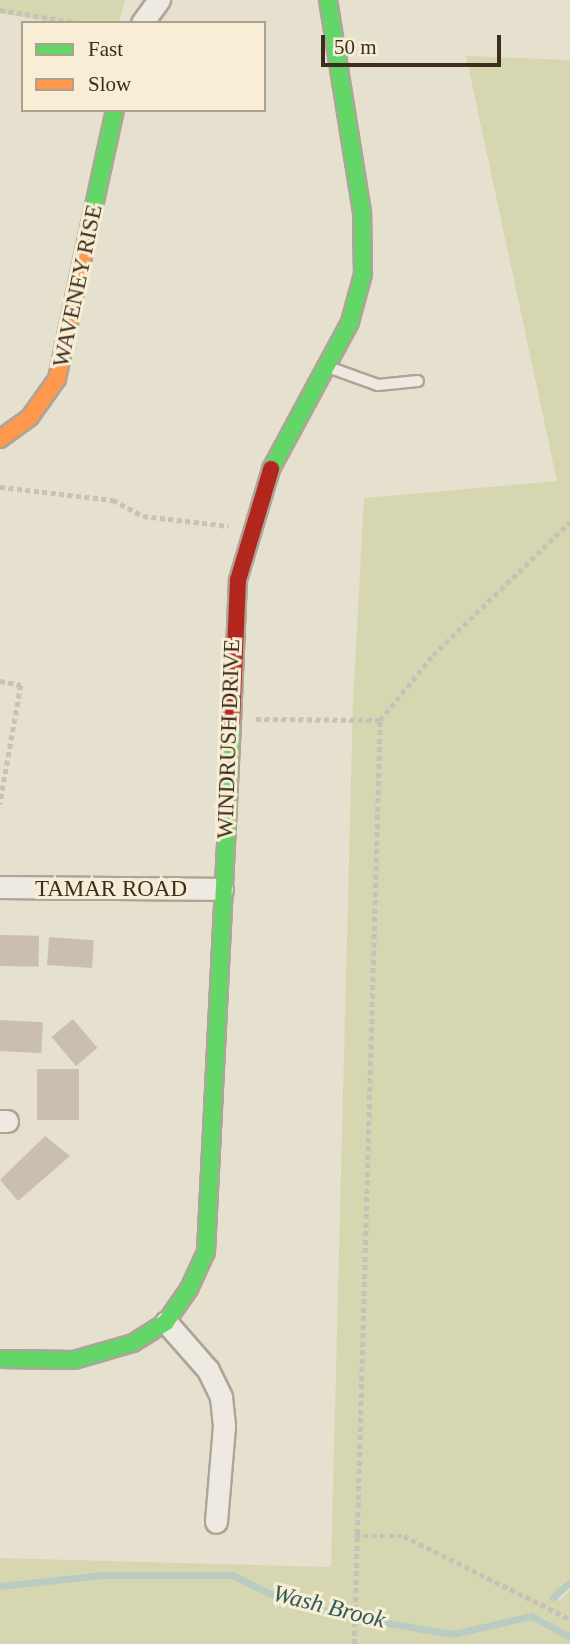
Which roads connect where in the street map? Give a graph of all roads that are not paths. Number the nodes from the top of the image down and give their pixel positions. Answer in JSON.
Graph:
{"nodes":[{"id":1,"x":328,"y":0,"type":"edge"},
{"id":2,"x":115,"y":112,"type":"edge"},
{"id":3,"x":328,"y":367,"type":"junction"},
{"id":4,"x":418,"y":381,"type":"dead end"},
{"id":5,"x":0,"y":439,"type":"edge"},
{"id":6,"x":0,"y":887,"type":"edge"},
{"id":7,"x":222,"y":889,"type":"junction"},
{"id":8,"x":166,"y":1322,"type":"junction"},
{"id":9,"x":0,"y":1360,"type":"edge"},
{"id":10,"x":216,"y":1522,"type":"dead end"}],
"edges":[{"from":1,"to":3,"type":"street","name":"WINDRUSH DRIVE"},
{"from":2,"to":5,"type":"street","name":"WAVENEY RISE"},
{"from":3,"to":4,"type":"lane"},
{"from":3,"to":7,"type":"street","name":"WINDRUSH DRIVE"},
{"from":6,"to":7,"type":"street","name":"TAMAR ROAD"},
{"from":7,"to":8,"type":"street","name":"WINDRUSH DRIVE"},
{"from":8,"to":9,"type":"street","name":"WINDRUSH DRIVE"},
{"from":8,"to":10,"type":"street"}]}
